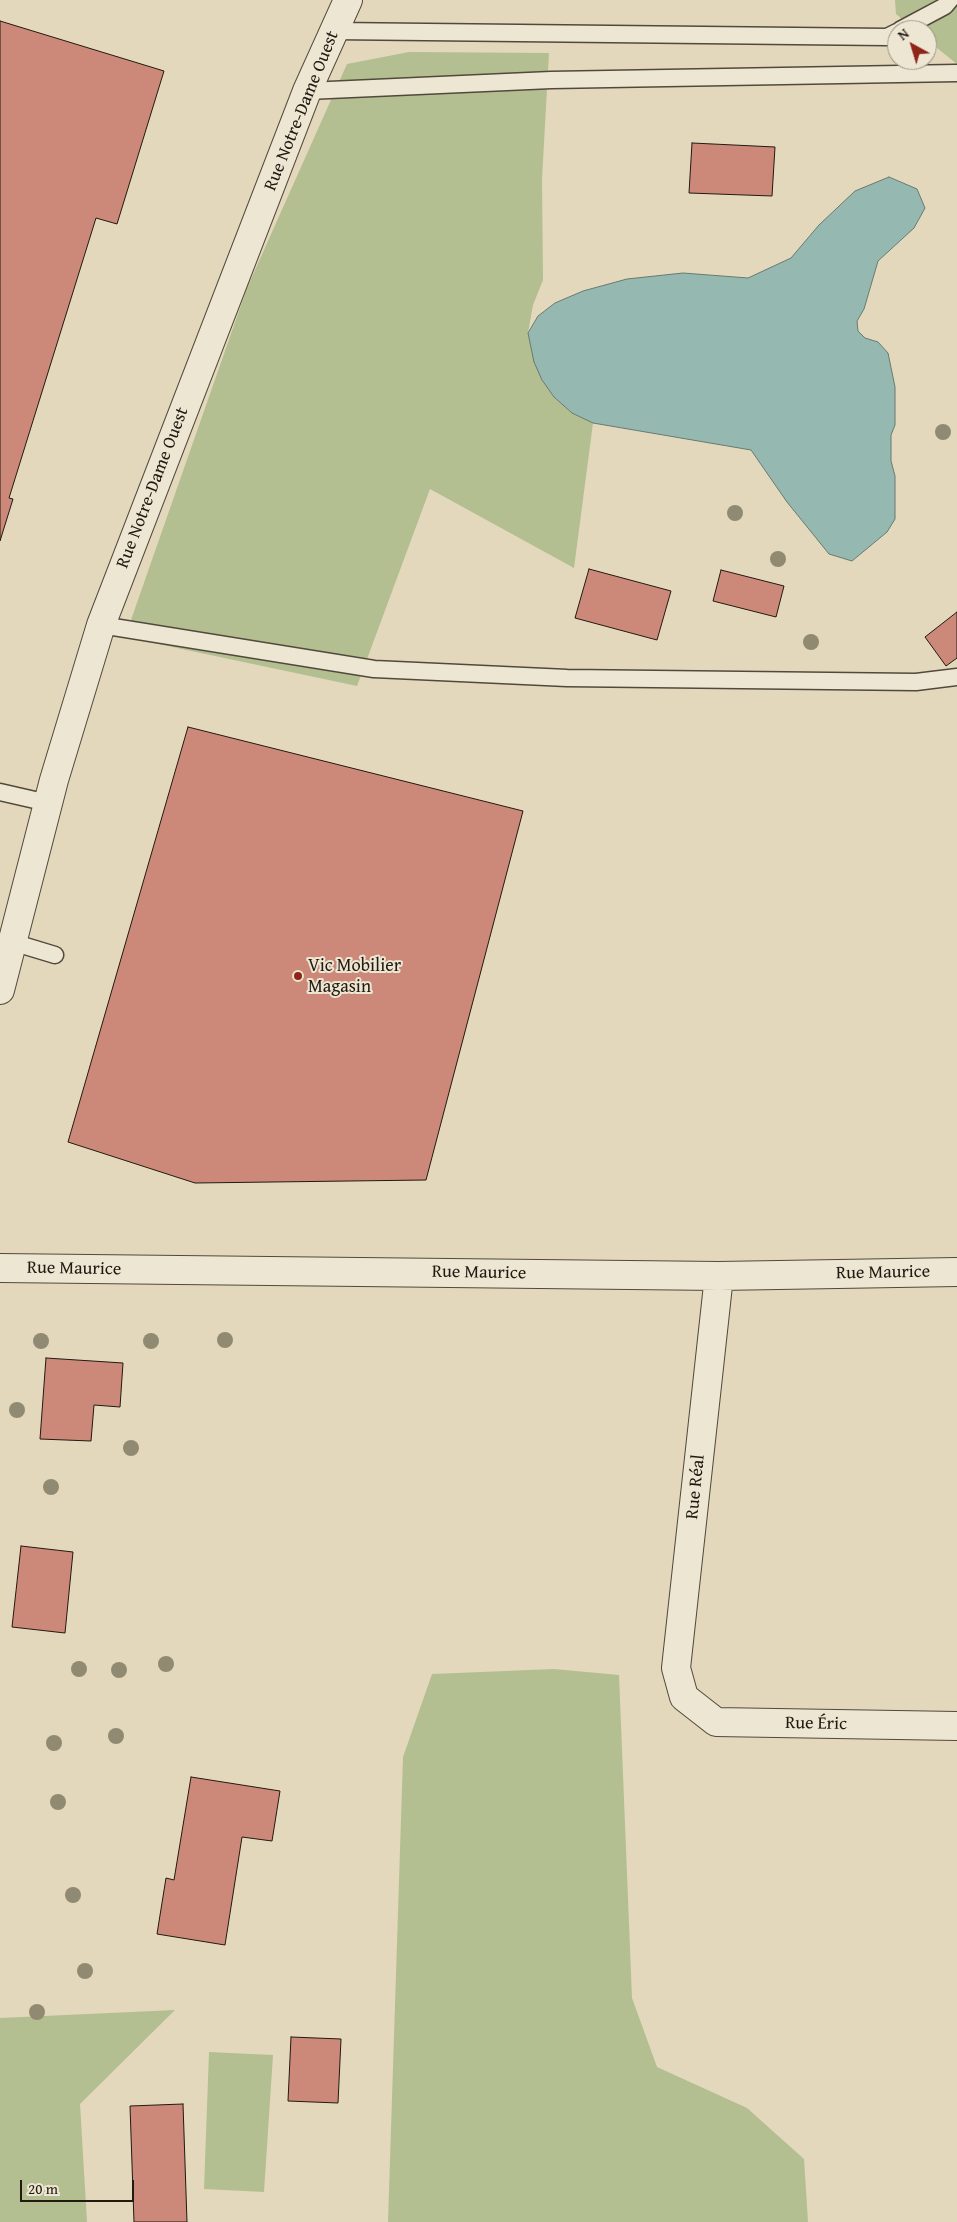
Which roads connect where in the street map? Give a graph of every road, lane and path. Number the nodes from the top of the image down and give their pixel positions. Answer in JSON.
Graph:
{"nodes":[{"id":1,"x":348,"y":0,"type":"edge"},
{"id":2,"x":950,"y":0,"type":"edge"},
{"id":3,"x":919,"y":20,"type":"edge"},
{"id":4,"x":334,"y":31,"type":"junction"},
{"id":5,"x":887,"y":37,"type":"edge"},
{"id":6,"x":957,"y":73,"type":"edge"},
{"id":7,"x":308,"y":91,"type":"junction"},
{"id":8,"x":100,"y":625,"type":"junction"},
{"id":9,"x":957,"y":676,"type":"edge"},
{"id":10,"x":0,"y":792,"type":"edge"},
{"id":11,"x":48,"y":803,"type":"junction"},
{"id":12,"x":12,"y":942,"type":"junction"},
{"id":13,"x":55,"y":955,"type":"dead end"},
{"id":14,"x":0,"y":990,"type":"edge"},
{"id":15,"x":0,"y":1268,"type":"edge"},
{"id":16,"x":957,"y":1272,"type":"edge"},
{"id":17,"x":719,"y":1276,"type":"junction"},
{"id":18,"x":684,"y":1697,"type":"joint"},
{"id":19,"x":957,"y":1726,"type":"edge"}],
"edges":[{"from":1,"to":4,"type":"street","name":"Rue Notre-Dame Ouest"},
{"from":2,"to":3,"type":"lane"},
{"from":4,"to":5,"type":"lane"},
{"from":4,"to":7,"type":"street","name":"Rue Notre-Dame Ouest"},
{"from":6,"to":7,"type":"lane"},
{"from":7,"to":8,"type":"street","name":"Rue Notre-Dame Ouest"},
{"from":8,"to":9,"type":"lane"},
{"from":8,"to":11,"type":"street","name":"Rue Notre-Dame Ouest"},
{"from":10,"to":11,"type":"lane"},
{"from":11,"to":12,"type":"street","name":"Rue Notre-Dame Ouest"},
{"from":12,"to":13,"type":"lane"},
{"from":12,"to":14,"type":"street","name":"Rue Notre-Dame Ouest"},
{"from":15,"to":17,"type":"street","name":"Rue Maurice"},
{"from":16,"to":17,"type":"street","name":"Rue Maurice"},
{"from":17,"to":18,"type":"street","name":"Rue Réal"},
{"from":18,"to":19,"type":"street","name":"Rue Éric"}]}
